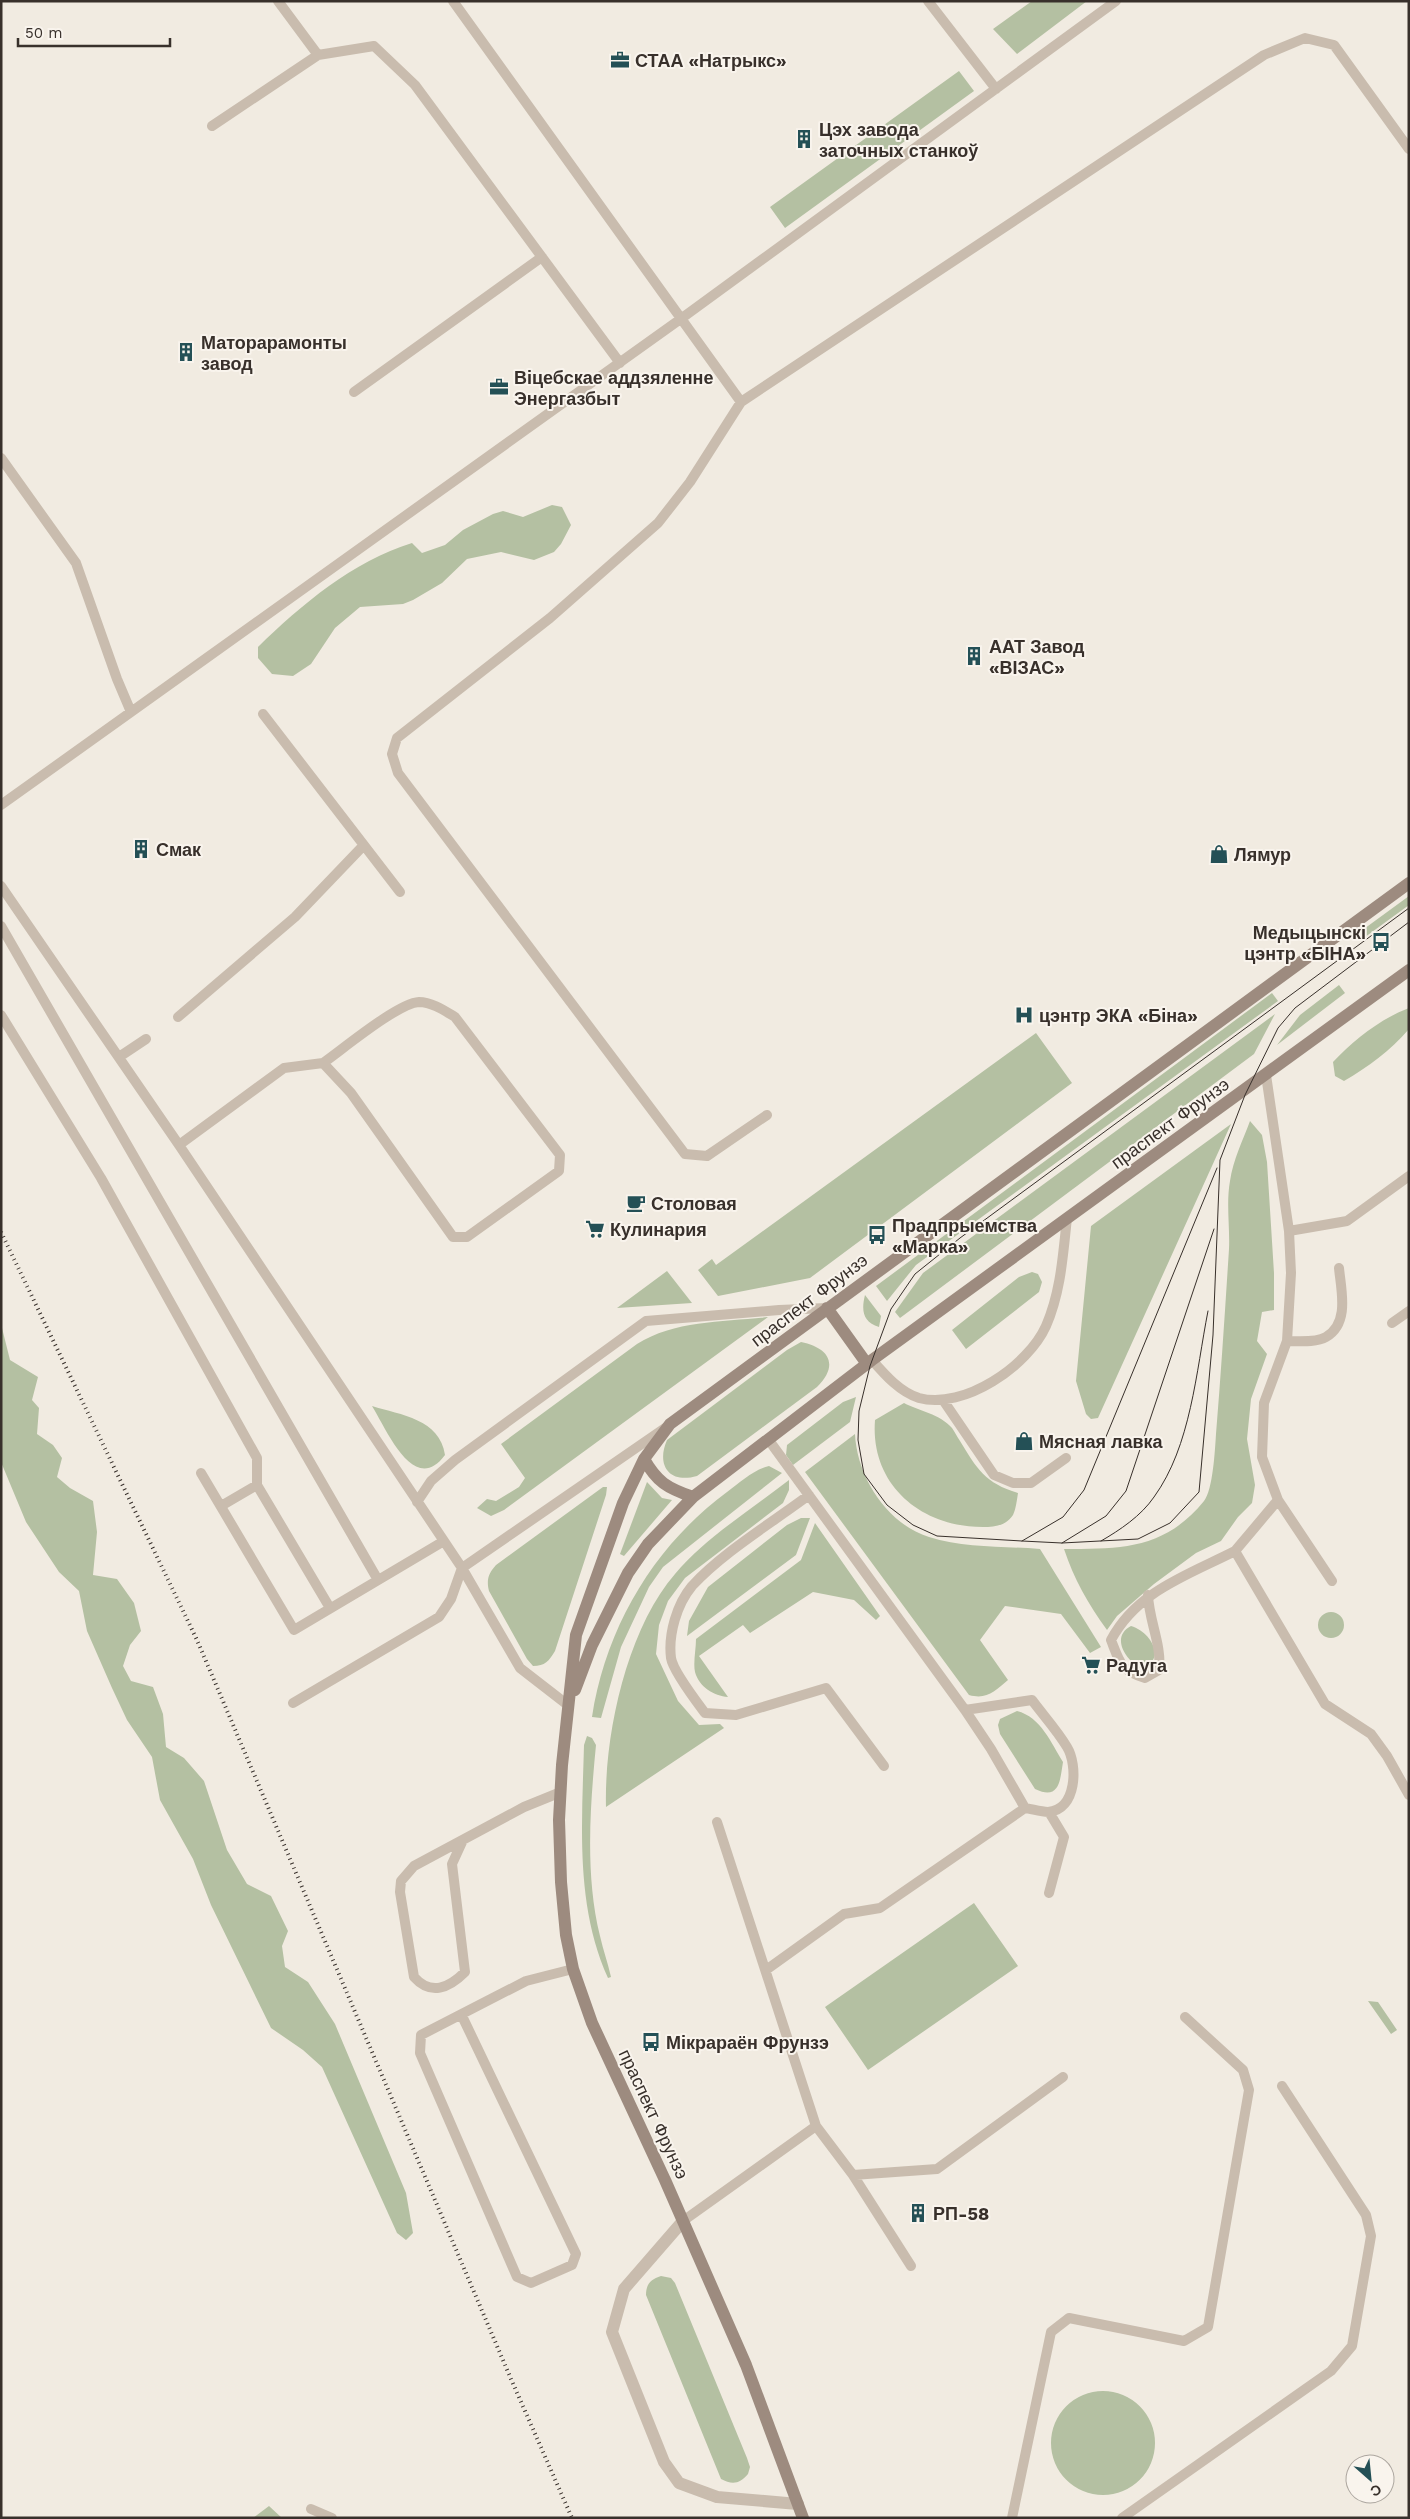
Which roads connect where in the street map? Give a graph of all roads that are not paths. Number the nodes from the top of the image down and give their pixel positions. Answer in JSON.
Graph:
{"nodes":[{"id":1,"x":278,"y":1,"type":"edge"},
{"id":2,"x":453,"y":1,"type":"edge"},
{"id":3,"x":928,"y":1,"type":"edge"},
{"id":4,"x":1116,"y":1,"type":"edge"},
{"id":5,"x":318,"y":55,"type":"junction"},
{"id":6,"x":996,"y":89,"type":"junction"},
{"id":7,"x":212,"y":126,"type":"dead end"},
{"id":8,"x":1409,"y":149,"type":"edge"},
{"id":9,"x":542,"y":257,"type":"junction"},
{"id":10,"x":682,"y":318,"type":"junction"},
{"id":11,"x":620,"y":363,"type":"junction"},
{"id":12,"x":354,"y":392,"type":"dead end"},
{"id":13,"x":741,"y":402,"type":"junction"},
{"id":14,"x":1,"y":458,"type":"edge"},
{"id":15,"x":131,"y":712,"type":"junction"},
{"id":16,"x":263,"y":714,"type":"dead end"},
{"id":17,"x":1,"y":805,"type":"edge"},
{"id":18,"x":363,"y":846,"type":"junction"},
{"id":19,"x":1409,"y":883,"type":"edge"},
{"id":20,"x":1,"y":886,"type":"edge"},
{"id":21,"x":400,"y":892,"type":"dead end"},
{"id":22,"x":1,"y":926,"type":"edge"},
{"id":23,"x":1409,"y":970,"type":"edge"},
{"id":24,"x":1,"y":1014,"type":"edge"},
{"id":25,"x":178,"y":1017,"type":"dead end"},
{"id":26,"x":146,"y":1039,"type":"dead end"},
{"id":27,"x":119,"y":1057,"type":"junction"},
{"id":28,"x":323,"y":1063,"type":"junction"},
{"id":29,"x":1266,"y":1075,"type":"junction"},
{"id":30,"x":767,"y":1116,"type":"dead end"},
{"id":31,"x":179,"y":1145,"type":"junction"},
{"id":32,"x":1409,"y":1176,"type":"edge"},
{"id":33,"x":1067,"y":1218,"type":"junction"},
{"id":34,"x":1288,"y":1231,"type":"junction"},
{"id":35,"x":1339,"y":1268,"type":"dead end"},
{"id":36,"x":827,"y":1308,"type":"junction"},
{"id":37,"x":1409,"y":1311,"type":"edge"},
{"id":38,"x":1392,"y":1323,"type":"dead end"},
{"id":39,"x":1287,"y":1341,"type":"junction"},
{"id":40,"x":870,"y":1362,"type":"junction"},
{"id":41,"x":943,"y":1400,"type":"junction"},
{"id":42,"x":670,"y":1424,"type":"junction"},
{"id":43,"x":768,"y":1439,"type":"junction"},
{"id":44,"x":1066,"y":1458,"type":"dead end"},
{"id":45,"x":644,"y":1459,"type":"junction"},
{"id":46,"x":201,"y":1473,"type":"dead end"},
{"id":47,"x":257,"y":1485,"type":"junction"},
{"id":48,"x":809,"y":1495,"type":"junction"},
{"id":49,"x":693,"y":1497,"type":"junction"},
{"id":50,"x":1278,"y":1500,"type":"junction"},
{"id":51,"x":417,"y":1502,"type":"junction"},
{"id":52,"x":221,"y":1506,"type":"junction"},
{"id":53,"x":444,"y":1541,"type":"junction"},
{"id":54,"x":1235,"y":1551,"type":"junction"},
{"id":55,"x":462,"y":1568,"type":"junction"},
{"id":56,"x":378,"y":1580,"type":"junction"},
{"id":57,"x":1332,"y":1581,"type":"dead end"},
{"id":58,"x":1148,"y":1595,"type":"junction"},
{"id":59,"x":330,"y":1608,"type":"junction"},
{"id":60,"x":292,"y":1702,"type":"dead end"},
{"id":61,"x":569,"y":1706,"type":"junction"},
{"id":62,"x":965,"y":1710,"type":"junction"},
{"id":63,"x":884,"y":1766,"type":"dead end"},
{"id":64,"x":561,"y":1792,"type":"junction"},
{"id":65,"x":1409,"y":1795,"type":"edge"},
{"id":66,"x":1025,"y":1808,"type":"junction"},
{"id":67,"x":1050,"y":1812,"type":"junction"},
{"id":68,"x":717,"y":1822,"type":"dead end"},
{"id":69,"x":463,"y":1840,"type":"junction"},
{"id":70,"x":1049,"y":1893,"type":"dead end"},
{"id":71,"x":573,"y":1969,"type":"junction"},
{"id":72,"x":766,"y":1970,"type":"junction"},
{"id":73,"x":462,"y":2016,"type":"junction"},
{"id":74,"x":1185,"y":2017,"type":"dead end"},
{"id":75,"x":1064,"y":2077,"type":"dead end"},
{"id":76,"x":1282,"y":2086,"type":"dead end"},
{"id":77,"x":816,"y":2126,"type":"junction"},
{"id":78,"x":853,"y":2176,"type":"junction"},
{"id":79,"x":683,"y":2221,"type":"junction"},
{"id":80,"x":911,"y":2266,"type":"dead end"},
{"id":81,"x":798,"y":2504,"type":"junction"},
{"id":82,"x":311,"y":2509,"type":"dead end"},
{"id":83,"x":332,"y":2518,"type":"edge"},
{"id":84,"x":803,"y":2518,"type":"edge"},
{"id":85,"x":1012,"y":2518,"type":"edge"},
{"id":86,"x":1122,"y":2518,"type":"edge"}],
"edges":[{"from":1,"to":5,"type":"lane"},
{"from":2,"to":10,"type":"lane"},
{"from":3,"to":6,"type":"lane"},
{"from":4,"to":6,"type":"lane"},
{"from":5,"to":7,"type":"lane"},
{"from":5,"to":9,"type":"lane"},
{"from":6,"to":10,"type":"lane"},
{"from":8,"to":13,"type":"lane"},
{"from":9,"to":11,"type":"lane"},
{"from":9,"to":12,"type":"lane"},
{"from":10,"to":11,"type":"lane"},
{"from":10,"to":13,"type":"lane"},
{"from":11,"to":15,"type":"lane"},
{"from":13,"to":30,"type":"lane"},
{"from":14,"to":15,"type":"lane"},
{"from":15,"to":17,"type":"lane"},
{"from":16,"to":18,"type":"lane"},
{"from":18,"to":21,"type":"lane"},
{"from":18,"to":25,"type":"lane"},
{"from":19,"to":36,"type":"main road","name":"праспект Фрунзэ"},
{"from":20,"to":27,"type":"lane"},
{"from":22,"to":56,"type":"lane"},
{"from":23,"to":29,"type":"main road","name":"праспект Фрунзэ"},
{"from":24,"to":47,"type":"lane"},
{"from":26,"to":27,"type":"lane"},
{"from":27,"to":31,"type":"lane"},
{"from":28,"to":28,"type":"lane"},
{"from":28,"to":31,"type":"lane"},
{"from":29,"to":33,"type":"main road","name":"праспект Фрунзэ"},
{"from":29,"to":34,"type":"lane"},
{"from":31,"to":51,"type":"lane"},
{"from":32,"to":34,"type":"lane"},
{"from":33,"to":40,"type":"main road","name":"праспект Фрунзэ"},
{"from":33,"to":41,"type":"lane"},
{"from":34,"to":39,"type":"lane"},
{"from":35,"to":39,"type":"lane"},
{"from":36,"to":40,"type":"main road"},
{"from":36,"to":42,"type":"main road","name":"праспект Фрунзэ"},
{"from":36,"to":51,"type":"lane"},
{"from":37,"to":38,"type":"lane"},
{"from":39,"to":50,"type":"lane"},
{"from":40,"to":41,"type":"lane"},
{"from":40,"to":43,"type":"main road","name":"праспект Фрунзэ"},
{"from":41,"to":44,"type":"lane"},
{"from":42,"to":45,"type":"main road","name":"праспект Фрунзэ"},
{"from":42,"to":55,"type":"lane"},
{"from":43,"to":48,"type":"lane"},
{"from":43,"to":49,"type":"main road","name":"праспект Фрунзэ"},
{"from":45,"to":49,"type":"main road"},
{"from":45,"to":61,"type":"main road","name":"праспект Фрунзэ"},
{"from":46,"to":52,"type":"lane"},
{"from":47,"to":52,"type":"lane"},
{"from":47,"to":59,"type":"lane"},
{"from":48,"to":62,"type":"lane"},
{"from":48,"to":63,"type":"lane"},
{"from":49,"to":61,"type":"main road","name":"праспект Фрунзэ"},
{"from":50,"to":54,"type":"lane"},
{"from":50,"to":57,"type":"lane"},
{"from":51,"to":53,"type":"lane"},
{"from":52,"to":59,"type":"lane"},
{"from":53,"to":55,"type":"lane"},
{"from":53,"to":56,"type":"lane"},
{"from":54,"to":58,"type":"lane"},
{"from":54,"to":65,"type":"lane"},
{"from":55,"to":60,"type":"lane"},
{"from":55,"to":61,"type":"lane"},
{"from":56,"to":59,"type":"lane"},
{"from":58,"to":58,"type":"lane"},
{"from":61,"to":64,"type":"main road","name":"праспект Фрунзэ"},
{"from":62,"to":66,"type":"lane"},
{"from":62,"to":67,"type":"lane"},
{"from":64,"to":69,"type":"lane"},
{"from":64,"to":71,"type":"main road","name":"праспект Фрунзэ"},
{"from":66,"to":67,"type":"lane"},
{"from":66,"to":72,"type":"lane"},
{"from":67,"to":70,"type":"lane"},
{"from":68,"to":72,"type":"lane"},
{"from":69,"to":69,"type":"lane"},
{"from":71,"to":73,"type":"lane"},
{"from":71,"to":79,"type":"main road","name":"праспект Фрунзэ"},
{"from":72,"to":77,"type":"lane"},
{"from":73,"to":73,"type":"lane"},
{"from":74,"to":85,"type":"lane"},
{"from":75,"to":78,"type":"lane"},
{"from":76,"to":86,"type":"lane"},
{"from":77,"to":78,"type":"lane"},
{"from":77,"to":79,"type":"lane"},
{"from":78,"to":80,"type":"lane"},
{"from":79,"to":81,"type":"main road","name":"праспект Фрунзэ"},
{"from":79,"to":81,"type":"street"},
{"from":81,"to":84,"type":"main road","name":"праспект Фрунзэ"},
{"from":82,"to":83,"type":"lane"}]}
